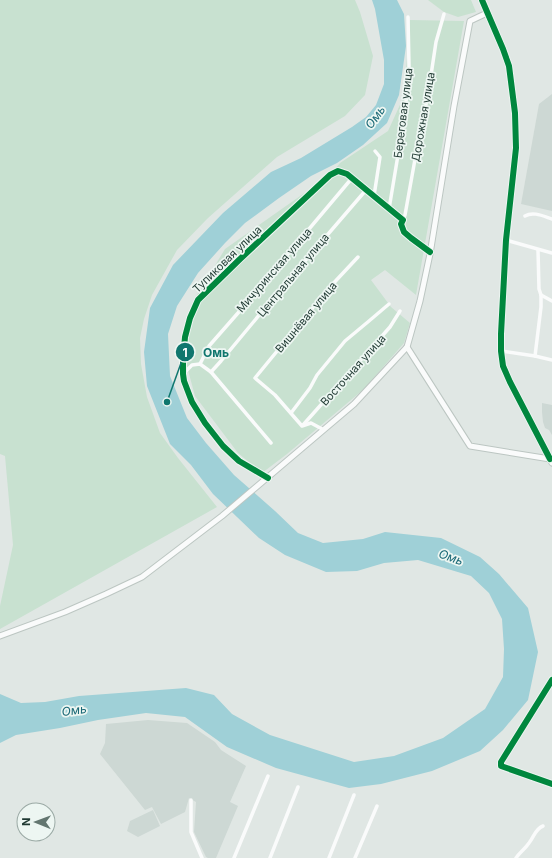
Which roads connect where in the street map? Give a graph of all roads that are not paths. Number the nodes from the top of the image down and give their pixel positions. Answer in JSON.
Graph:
{"nodes":[{"id":1,"x":482,"y":0,"type":"edge"},
{"id":2,"x":487,"y":13,"type":"junction"},
{"id":3,"x":444,"y":14,"type":"dead end"},
{"id":4,"x":408,"y":17,"type":"dead end"},
{"id":5,"x":375,"y":151,"type":"dead end"},
{"id":6,"x":352,"y":178,"type":"junction"},
{"id":7,"x":366,"y":190,"type":"junction"},
{"id":8,"x":374,"y":196,"type":"junction"},
{"id":9,"x":389,"y":209,"type":"junction"},
{"id":10,"x":525,"y":216,"type":"dead end"},
{"id":11,"x":552,"y":218,"type":"edge"},
{"id":12,"x":403,"y":220,"type":"junction"},
{"id":13,"x":506,"y":240,"type":"junction"},
{"id":14,"x":538,"y":250,"type":"junction"},
{"id":15,"x":430,"y":252,"type":"junction"},
{"id":16,"x":552,"y":253,"type":"edge"},
{"id":17,"x":358,"y":256,"type":"dead end"},
{"id":18,"x":541,"y":295,"type":"junction"},
{"id":19,"x":552,"y":301,"type":"edge"},
{"id":20,"x":389,"y":304,"type":"dead end"},
{"id":21,"x":400,"y":311,"type":"dead end"},
{"id":22,"x":407,"y":347,"type":"junction"},
{"id":23,"x":501,"y":351,"type":"junction"},
{"id":24,"x":535,"y":356,"type":"junction"},
{"id":25,"x":552,"y":360,"type":"edge"},
{"id":26,"x":200,"y":364,"type":"junction"},
{"id":27,"x":210,"y":372,"type":"junction"},
{"id":28,"x":183,"y":374,"type":"junction"},
{"id":29,"x":291,"y":413,"type":"junction"},
{"id":30,"x":302,"y":426,"type":"junction"},
{"id":31,"x":324,"y":430,"type":"junction"},
{"id":32,"x":271,"y":443,"type":"dead end"},
{"id":33,"x":551,"y":461,"type":"edge"},
{"id":34,"x":267,"y":479,"type":"junction"},
{"id":35,"x":0,"y":636,"type":"edge"},
{"id":36,"x":552,"y":680,"type":"edge"},
{"id":37,"x":268,"y":776,"type":"dead end"},
{"id":38,"x":552,"y":784,"type":"edge"},
{"id":39,"x":298,"y":787,"type":"dead end"},
{"id":40,"x":354,"y":796,"type":"dead end"},
{"id":41,"x":191,"y":800,"type":"dead end"},
{"id":42,"x":377,"y":806,"type":"dead end"},
{"id":43,"x":543,"y":826,"type":"dead end"},
{"id":44,"x":202,"y":858,"type":"edge"},
{"id":45,"x":234,"y":858,"type":"edge"},
{"id":46,"x":270,"y":858,"type":"edge"},
{"id":47,"x":329,"y":858,"type":"edge"},
{"id":48,"x":355,"y":858,"type":"edge"},
{"id":49,"x":516,"y":858,"type":"edge"}],
"edges":[{"from":1,"to":2,"type":"street"},
{"from":2,"to":13,"type":"street"},
{"from":2,"to":15,"type":"street"},
{"from":3,"to":12,"type":"street","name":"Дорожная улица"},
{"from":4,"to":9,"type":"street","name":"Береговая улица"},
{"from":5,"to":8,"type":"street"},
{"from":6,"to":7,"type":"street"},
{"from":6,"to":26,"type":"street","name":"Мичуринская улица"},
{"from":6,"to":28,"type":"street","name":"Тупиковая улица"},
{"from":7,"to":8,"type":"street"},
{"from":7,"to":27,"type":"street","name":"Центральная улица"},
{"from":8,"to":9,"type":"street"},
{"from":9,"to":12,"type":"street"},
{"from":10,"to":11,"type":"street"},
{"from":12,"to":15,"type":"street"},
{"from":13,"to":14,"type":"street"},
{"from":13,"to":23,"type":"street"},
{"from":14,"to":16,"type":"street"},
{"from":14,"to":18,"type":"street"},
{"from":15,"to":22,"type":"street"},
{"from":17,"to":29,"type":"street","name":"Вишнёвая улица"},
{"from":18,"to":19,"type":"street"},
{"from":18,"to":24,"type":"street"},
{"from":20,"to":29,"type":"street"},
{"from":21,"to":30,"type":"street","name":"Восточная улица"},
{"from":22,"to":31,"type":"street"},
{"from":22,"to":33,"type":"street"},
{"from":23,"to":24,"type":"street"},
{"from":23,"to":33,"type":"street"},
{"from":24,"to":25,"type":"street"},
{"from":26,"to":27,"type":"street"},
{"from":26,"to":28,"type":"street"},
{"from":27,"to":32,"type":"street"},
{"from":28,"to":34,"type":"street","name":"Тупиковая улица"},
{"from":29,"to":30,"type":"street"},
{"from":30,"to":31,"type":"street"},
{"from":31,"to":34,"type":"street"},
{"from":34,"to":35,"type":"street"},
{"from":36,"to":38,"type":"street"},
{"from":37,"to":45,"type":"street"},
{"from":39,"to":46,"type":"street"},
{"from":40,"to":47,"type":"street"},
{"from":41,"to":44,"type":"street"},
{"from":42,"to":48,"type":"street"},
{"from":43,"to":49,"type":"street"}]}
